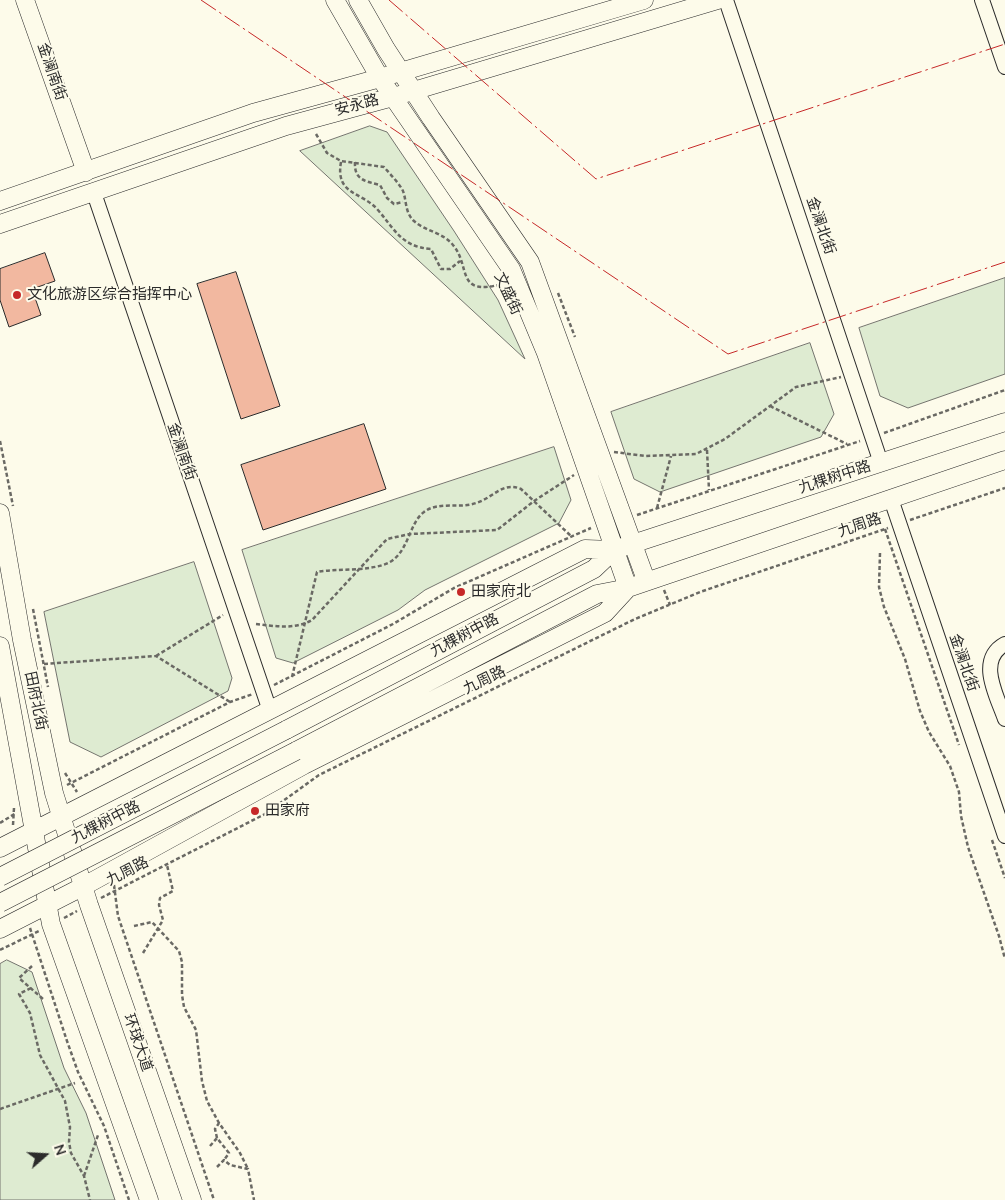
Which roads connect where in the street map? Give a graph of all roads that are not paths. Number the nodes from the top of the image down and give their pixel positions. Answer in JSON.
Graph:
{"nodes":[{"id":1,"x":25,"y":0,"type":"edge"},
{"id":2,"x":335,"y":0,"type":"edge"},
{"id":3,"x":358,"y":0,"type":"edge"},
{"id":4,"x":644,"y":0,"type":"edge"},
{"id":5,"x":718,"y":0,"type":"edge"},
{"id":6,"x":726,"y":0,"type":"edge"},
{"id":7,"x":982,"y":0,"type":"edge"},
{"id":8,"x":1005,"y":67,"type":"edge"},
{"id":9,"x":401,"y":72,"type":"junction"},
{"id":10,"x":380,"y":78,"type":"junction"},
{"id":11,"x":414,"y":90,"type":"junction"},
{"id":12,"x":393,"y":97,"type":"junction"},
{"id":13,"x":86,"y":172,"type":"junction"},
{"id":14,"x":94,"y":193,"type":"junction"},
{"id":15,"x":0,"y":201,"type":"edge"},
{"id":16,"x":0,"y":224,"type":"edge"},
{"id":17,"x":1005,"y":422,"type":"edge"},
{"id":18,"x":1005,"y":460,"type":"edge"},
{"id":19,"x":881,"y":463,"type":"junction"},
{"id":20,"x":891,"y":499,"type":"junction"},
{"id":21,"x":6,"y":510,"type":"edge"},
{"id":22,"x":633,"y":544,"type":"junction"},
{"id":23,"x":606,"y":549,"type":"junction"},
{"id":24,"x":646,"y":580,"type":"junction"},
{"id":25,"x":623,"y":593,"type":"junction"},
{"id":26,"x":1005,"y":644,"type":"edge"},
{"id":27,"x":0,"y":646,"type":"edge"},
{"id":28,"x":270,"y":711,"type":"junction"},
{"id":29,"x":1005,"y":720,"type":"edge"},
{"id":30,"x":61,"y":816,"type":"junction"},
{"id":31,"x":34,"y":831,"type":"junction"},
{"id":32,"x":1005,"y":836,"type":"edge"},
{"id":33,"x":7,"y":845,"type":"edge"},
{"id":34,"x":0,"y":877,"type":"edge"},
{"id":35,"x":84,"y":886,"type":"junction"},
{"id":36,"x":0,"y":903,"type":"edge"},
{"id":37,"x":47,"y":906,"type":"junction"},
{"id":38,"x":0,"y":929,"type":"edge"},
{"id":39,"x":149,"y":1200,"type":"edge"},
{"id":40,"x":192,"y":1200,"type":"edge"}],
"edges":[{"from":1,"to":13,"type":"main road","name":"金澜南街"},
{"from":2,"to":10,"type":"main road","name":"文盛街"},
{"from":3,"to":9,"type":"main road","name":"文盛街"},
{"from":4,"to":9,"type":"main road","name":"安永路"},
{"from":5,"to":11,"type":"main road","name":"安永路"},
{"from":6,"to":19,"type":"street","name":"金澜北街"},
{"from":7,"to":8,"type":"street"},
{"from":9,"to":10,"type":"main road","name":"安永路"},
{"from":9,"to":11,"type":"main road","name":"文盛街"},
{"from":10,"to":12,"type":"main road","name":"文盛街"},
{"from":10,"to":13,"type":"main road","name":"安永路"},
{"from":11,"to":12,"type":"main road","name":"安永路"},
{"from":11,"to":22,"type":"main road","name":"文盛街"},
{"from":12,"to":14,"type":"main road","name":"安永路"},
{"from":12,"to":23,"type":"main road","name":"文盛街"},
{"from":13,"to":15,"type":"main road","name":"安永路"},
{"from":14,"to":16,"type":"main road","name":"安永路"},
{"from":14,"to":28,"type":"street","name":"金澜南街"},
{"from":17,"to":19,"type":"main road","name":"九棵树中路"},
{"from":18,"to":20,"type":"main road","name":"九棵树中路"},
{"from":19,"to":22,"type":"main road","name":"九棵树中路"},
{"from":20,"to":24,"type":"main road","name":"九棵树中路"},
{"from":20,"to":32,"type":"street","name":"金澜北街"},
{"from":21,"to":30,"type":"main road","name":"田府北街"},
{"from":22,"to":23,"type":"main road","name":"九棵树中路"},
{"from":22,"to":24,"type":"main road","name":"文盛街"},
{"from":23,"to":25,"type":"main road","name":"文盛街"},
{"from":23,"to":28,"type":"main road"},
{"from":23,"to":34,"type":"main road","name":"九棵树中路","bridge":true},
{"from":24,"to":25,"type":"main road","name":"九棵树中路"},
{"from":25,"to":35,"type":"main road"},
{"from":25,"to":36,"type":"main road","name":"九棵树中路","bridge":true},
{"from":26,"to":29,"type":"street"},
{"from":27,"to":31,"type":"main road","name":"田府北街"},
{"from":28,"to":30,"type":"main road"},
{"from":30,"to":31,"type":"main road"},
{"from":30,"to":35,"type":"main road","name":"田府北街"},
{"from":31,"to":33,"type":"main road"},
{"from":31,"to":37,"type":"main road","name":"田府北街"},
{"from":35,"to":37,"type":"main road"},
{"from":35,"to":40,"type":"main road","name":"环球大道"},
{"from":37,"to":38,"type":"main road"},
{"from":37,"to":39,"type":"main road"}]}
